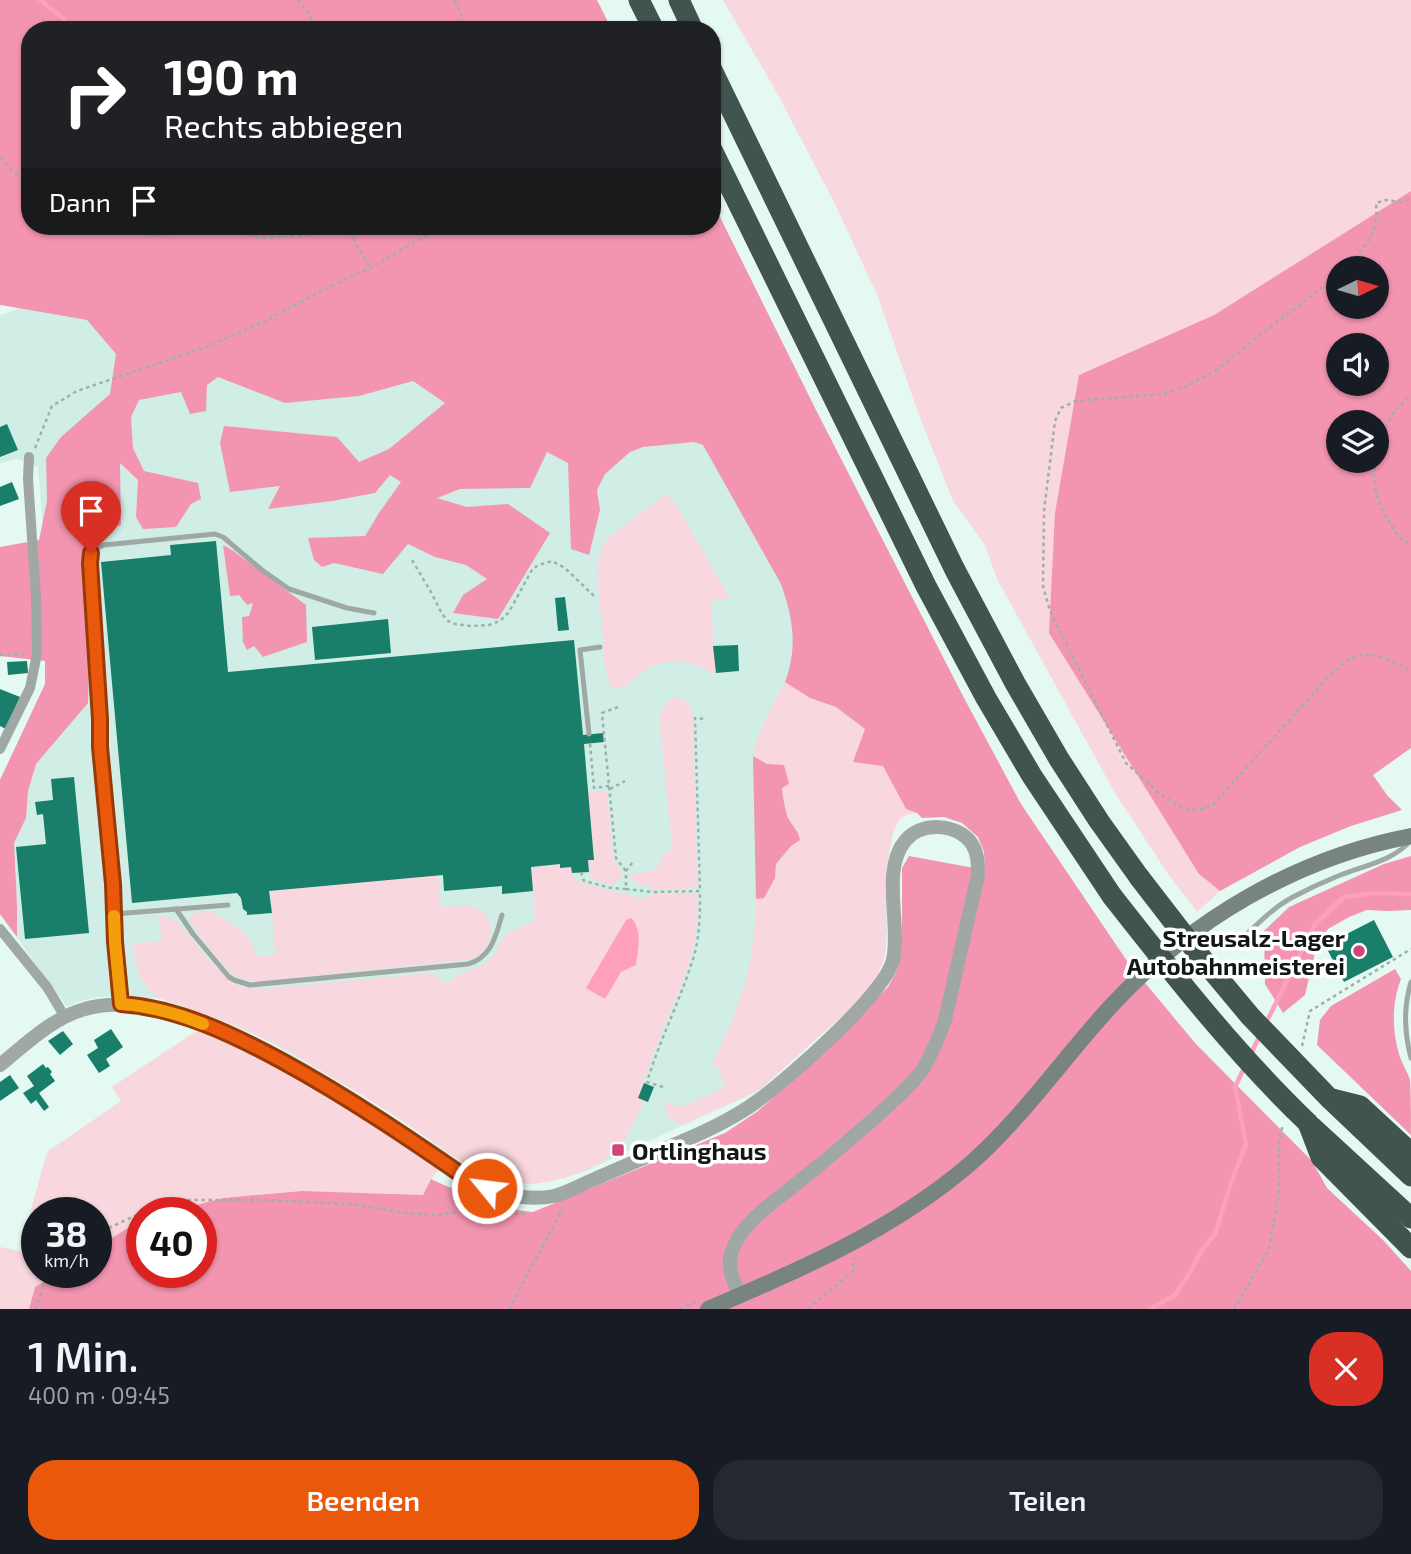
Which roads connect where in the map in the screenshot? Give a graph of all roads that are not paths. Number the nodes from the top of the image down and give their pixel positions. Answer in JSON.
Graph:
{"nodes":[{"id":1,"x":639,"y":0,"type":"edge"},
{"id":2,"x":678,"y":0,"type":"edge"},
{"id":3,"x":650,"y":21,"type":"edge"},
{"id":4,"x":688,"y":21,"type":"edge"},
{"id":5,"x":721,"y":89,"type":"edge"},
{"id":6,"x":721,"y":168,"type":"edge"},
{"id":7,"x":29,"y":457,"type":"road end"},
{"id":8,"x":374,"y":613,"type":"dead end"},
{"id":9,"x":600,"y":647,"type":"dead end"},
{"id":10,"x":589,"y":734,"type":"dead end"},
{"id":11,"x":0,"y":749,"type":"edge"},
{"id":12,"x":1411,"y":838,"type":"edge"},
{"id":13,"x":228,"y":905,"type":"dead end"},
{"id":14,"x":176,"y":909,"type":"junction"},
{"id":15,"x":114,"y":914,"type":"junction"},
{"id":16,"x":502,"y":915,"type":"dead end"},
{"id":17,"x":0,"y":929,"type":"edge"},
{"id":18,"x":1238,"y":942,"type":"dead end"},
{"id":19,"x":1411,"y":982,"type":"edge"},
{"id":20,"x":121,"y":1004,"type":"junction"},
{"id":21,"x":65,"y":1017,"type":"junction"},
{"id":22,"x":1411,"y":1058,"type":"edge"},
{"id":23,"x":0,"y":1065,"type":"edge"},
{"id":24,"x":1330,"y":1099,"type":"junction"},
{"id":25,"x":1308,"y":1123,"type":"junction"},
{"id":26,"x":1411,"y":1153,"type":"edge"},
{"id":27,"x":1411,"y":1176,"type":"edge"},
{"id":28,"x":1411,"y":1217,"type":"edge"},
{"id":29,"x":1411,"y":1248,"type":"edge"},
{"id":30,"x":740,"y":1295,"type":"junction"},
{"id":31,"x":708,"y":1309,"type":"edge"}],
"edges":[{"from":1,"to":3,"type":"highway"},
{"from":2,"to":4,"type":"highway"},
{"from":5,"to":24,"type":"highway","bridge":true},
{"from":6,"to":25,"type":"highway","bridge":true},
{"from":7,"to":11,"type":"street"},
{"from":8,"to":15,"type":"lane"},
{"from":9,"to":10,"type":"lane"},
{"from":12,"to":18,"type":"lane"},
{"from":12,"to":30,"type":"main road"},
{"from":13,"to":14,"type":"lane"},
{"from":14,"to":15,"type":"lane"},
{"from":14,"to":16,"type":"lane"},
{"from":15,"to":20,"type":"lane"},
{"from":17,"to":21,"type":"street"},
{"from":19,"to":22,"type":"lane"},
{"from":20,"to":21,"type":"street"},
{"from":20,"to":30,"type":"street"},
{"from":21,"to":23,"type":"street"},
{"from":24,"to":26,"type":"highway"},
{"from":24,"to":27,"type":"highway"},
{"from":25,"to":28,"type":"highway"},
{"from":25,"to":29,"type":"highway"},
{"from":30,"to":31,"type":"main road"}]}
